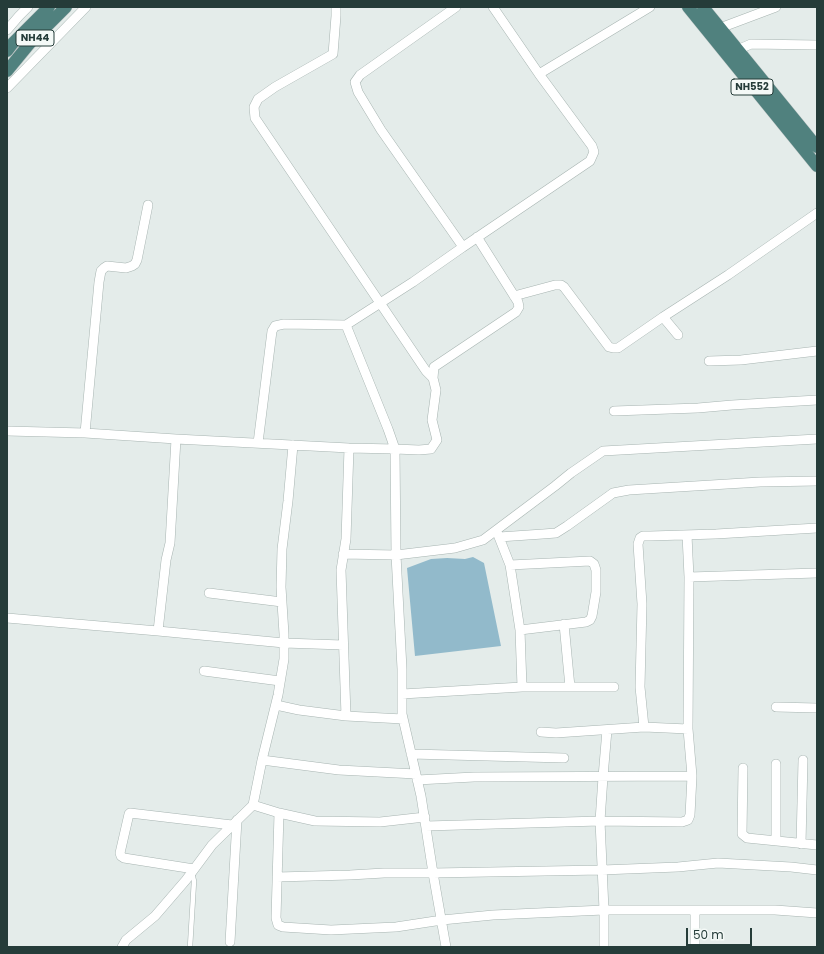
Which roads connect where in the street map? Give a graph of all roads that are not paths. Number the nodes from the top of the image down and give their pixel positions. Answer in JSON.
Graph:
{"nodes":[{"id":1,"x":28,"y":7,"type":"edge"},
{"id":2,"x":49,"y":7,"type":"edge"},
{"id":3,"x":66,"y":7,"type":"edge"},
{"id":4,"x":86,"y":7,"type":"edge"},
{"id":5,"x":336,"y":7,"type":"edge"},
{"id":6,"x":456,"y":7,"type":"edge"},
{"id":7,"x":493,"y":7,"type":"edge"},
{"id":8,"x":650,"y":7,"type":"edge"},
{"id":9,"x":688,"y":7,"type":"edge"},
{"id":10,"x":703,"y":7,"type":"edge"},
{"id":11,"x":776,"y":7,"type":"edge"},
{"id":12,"x":720,"y":28,"type":"junction"},
{"id":13,"x":7,"y":30,"type":"edge"},
{"id":14,"x":817,"y":45,"type":"edge"},
{"id":15,"x":737,"y":50,"type":"junction"},
{"id":16,"x":7,"y":51,"type":"edge"},
{"id":17,"x":7,"y":71,"type":"edge"},
{"id":18,"x":540,"y":74,"type":"junction"},
{"id":19,"x":7,"y":88,"type":"edge"},
{"id":20,"x":817,"y":147,"type":"edge"},
{"id":21,"x":817,"y":166,"type":"edge"},
{"id":22,"x":148,"y":205,"type":"dead end"},
{"id":23,"x":817,"y":213,"type":"edge"},
{"id":24,"x":477,"y":237,"type":"junction"},
{"id":25,"x":463,"y":247,"type":"junction"},
{"id":26,"x":514,"y":296,"type":"junction"},
{"id":27,"x":380,"y":303,"type":"junction"},
{"id":28,"x":663,"y":318,"type":"junction"},
{"id":29,"x":346,"y":325,"type":"junction"},
{"id":30,"x":678,"y":335,"type":"dead end"},
{"id":31,"x":817,"y":351,"type":"edge"},
{"id":32,"x":709,"y":361,"type":"dead end"},
{"id":33,"x":433,"y":378,"type":"junction"},
{"id":34,"x":817,"y":400,"type":"edge"},
{"id":35,"x":614,"y":411,"type":"dead end"},
{"id":36,"x":7,"y":431,"type":"edge"},
{"id":37,"x":85,"y":433,"type":"junction"},
{"id":38,"x":176,"y":439,"type":"junction"},
{"id":39,"x":817,"y":439,"type":"edge"},
{"id":40,"x":258,"y":443,"type":"junction"},
{"id":41,"x":292,"y":445,"type":"junction"},
{"id":42,"x":348,"y":448,"type":"junction"},
{"id":43,"x":395,"y":449,"type":"junction"},
{"id":44,"x":817,"y":481,"type":"edge"},
{"id":45,"x":817,"y":528,"type":"edge"},
{"id":46,"x":497,"y":533,"type":"junction"},
{"id":47,"x":687,"y":534,"type":"junction"},
{"id":48,"x":343,"y":554,"type":"junction"},
{"id":49,"x":396,"y":555,"type":"junction"},
{"id":50,"x":510,"y":565,"type":"junction"},
{"id":51,"x":817,"y":573,"type":"edge"},
{"id":52,"x":688,"y":577,"type":"junction"},
{"id":53,"x":209,"y":593,"type":"dead end"},
{"id":54,"x":282,"y":602,"type":"junction"},
{"id":55,"x":7,"y":618,"type":"edge"},
{"id":56,"x":564,"y":624,"type":"junction"},
{"id":57,"x":520,"y":630,"type":"junction"},
{"id":58,"x":158,"y":632,"type":"junction"},
{"id":59,"x":284,"y":643,"type":"junction"},
{"id":60,"x":344,"y":644,"type":"junction"},
{"id":61,"x":204,"y":671,"type":"dead end"},
{"id":62,"x":280,"y":682,"type":"junction"},
{"id":63,"x":570,"y":687,"type":"junction"},
{"id":64,"x":614,"y":687,"type":"dead end"},
{"id":65,"x":522,"y":688,"type":"junction"},
{"id":66,"x":402,"y":694,"type":"junction"},
{"id":67,"x":276,"y":705,"type":"junction"},
{"id":68,"x":776,"y":707,"type":"dead end"},
{"id":69,"x":817,"y":708,"type":"edge"},
{"id":70,"x":346,"y":716,"type":"junction"},
{"id":71,"x":403,"y":719,"type":"junction"},
{"id":72,"x":644,"y":727,"type":"junction"},
{"id":73,"x":688,"y":729,"type":"junction"},
{"id":74,"x":607,"y":730,"type":"junction"},
{"id":75,"x":541,"y":732,"type":"dead end"},
{"id":76,"x":411,"y":754,"type":"junction"},
{"id":77,"x":564,"y":758,"type":"dead end"},
{"id":78,"x":262,"y":760,"type":"junction"},
{"id":79,"x":803,"y":760,"type":"dead end"},
{"id":80,"x":776,"y":764,"type":"dead end"},
{"id":81,"x":743,"y":768,"type":"dead end"},
{"id":82,"x":692,"y":776,"type":"junction"},
{"id":83,"x":417,"y":777,"type":"junction"},
{"id":84,"x":603,"y":777,"type":"junction"},
{"id":85,"x":253,"y":805,"type":"junction"},
{"id":86,"x":279,"y":814,"type":"junction"},
{"id":87,"x":600,"y":820,"type":"junction"},
{"id":88,"x":425,"y":821,"type":"junction"},
{"id":89,"x":235,"y":823,"type":"junction"},
{"id":90,"x":776,"y":841,"type":"junction"},
{"id":91,"x":801,"y":844,"type":"junction"},
{"id":92,"x":817,"y":845,"type":"edge"},
{"id":93,"x":602,"y":870,"type":"junction"},
{"id":94,"x":817,"y":870,"type":"edge"},
{"id":95,"x":193,"y":871,"type":"junction"},
{"id":96,"x":433,"y":873,"type":"junction"},
{"id":97,"x":276,"y":877,"type":"junction"},
{"id":98,"x":604,"y":910,"type":"junction"},
{"id":99,"x":695,"y":911,"type":"junction"},
{"id":100,"x":817,"y":913,"type":"edge"},
{"id":101,"x":442,"y":920,"type":"junction"},
{"id":102,"x":230,"y":942,"type":"dead end"},
{"id":103,"x":122,"y":947,"type":"edge"},
{"id":104,"x":190,"y":947,"type":"edge"},
{"id":105,"x":446,"y":947,"type":"edge"},
{"id":106,"x":604,"y":947,"type":"edge"},
{"id":107,"x":695,"y":947,"type":"edge"}],
"edges":[{"from":1,"to":13,"type":"street"},
{"from":2,"to":16,"type":"highway","number":"NH44"},
{"from":3,"to":17,"type":"highway","number":"NH44"},
{"from":4,"to":19,"type":"street"},
{"from":5,"to":27,"type":"street"},
{"from":6,"to":25,"type":"street"},
{"from":7,"to":18,"type":"street"},
{"from":8,"to":18,"type":"street"},
{"from":9,"to":21,"type":"highway","number":"NH552"},
{"from":10,"to":12,"type":"highway","number":"NH552"},
{"from":11,"to":12,"type":"street"},
{"from":12,"to":15,"type":"highway","number":"NH552"},
{"from":14,"to":15,"type":"street"},
{"from":15,"to":20,"type":"highway","number":"NH552"},
{"from":18,"to":24,"type":"street"},
{"from":22,"to":37,"type":"street"},
{"from":23,"to":28,"type":"street"},
{"from":24,"to":25,"type":"street"},
{"from":24,"to":26,"type":"street"},
{"from":25,"to":27,"type":"street"},
{"from":26,"to":28,"type":"street"},
{"from":26,"to":33,"type":"street"},
{"from":27,"to":29,"type":"street"},
{"from":27,"to":33,"type":"street"},
{"from":28,"to":30,"type":"street"},
{"from":29,"to":40,"type":"street"},
{"from":29,"to":43,"type":"street"},
{"from":31,"to":32,"type":"street"},
{"from":33,"to":43,"type":"street"},
{"from":34,"to":35,"type":"street"},
{"from":36,"to":37,"type":"street"},
{"from":37,"to":38,"type":"street"},
{"from":38,"to":40,"type":"street"},
{"from":38,"to":58,"type":"street"},
{"from":39,"to":46,"type":"street"},
{"from":40,"to":41,"type":"street"},
{"from":41,"to":42,"type":"street"},
{"from":41,"to":54,"type":"street"},
{"from":42,"to":43,"type":"street"},
{"from":42,"to":48,"type":"street"},
{"from":43,"to":49,"type":"street"},
{"from":44,"to":46,"type":"street"},
{"from":45,"to":47,"type":"street"},
{"from":46,"to":49,"type":"street"},
{"from":46,"to":50,"type":"street"},
{"from":47,"to":52,"type":"street"},
{"from":47,"to":72,"type":"street"},
{"from":48,"to":49,"type":"street"},
{"from":48,"to":60,"type":"street"},
{"from":49,"to":66,"type":"street"},
{"from":50,"to":56,"type":"street"},
{"from":50,"to":57,"type":"street"},
{"from":51,"to":52,"type":"street"},
{"from":52,"to":73,"type":"street"},
{"from":53,"to":54,"type":"street"},
{"from":54,"to":59,"type":"street"},
{"from":55,"to":58,"type":"street"},
{"from":56,"to":57,"type":"street"},
{"from":56,"to":63,"type":"street"},
{"from":57,"to":65,"type":"street"},
{"from":58,"to":59,"type":"street"},
{"from":59,"to":60,"type":"street"},
{"from":59,"to":62,"type":"street"},
{"from":60,"to":70,"type":"street"},
{"from":61,"to":62,"type":"street"},
{"from":62,"to":67,"type":"street"},
{"from":63,"to":64,"type":"street"},
{"from":63,"to":65,"type":"street"},
{"from":65,"to":66,"type":"street"},
{"from":66,"to":71,"type":"street"},
{"from":67,"to":70,"type":"street"},
{"from":67,"to":78,"type":"street"},
{"from":68,"to":69,"type":"street"},
{"from":70,"to":71,"type":"street"},
{"from":71,"to":76,"type":"street"},
{"from":72,"to":73,"type":"street"},
{"from":72,"to":74,"type":"street"},
{"from":73,"to":82,"type":"street"},
{"from":74,"to":75,"type":"street"},
{"from":74,"to":84,"type":"street"},
{"from":76,"to":77,"type":"street"},
{"from":76,"to":83,"type":"street"},
{"from":78,"to":83,"type":"street"},
{"from":78,"to":85,"type":"street"},
{"from":79,"to":91,"type":"street"},
{"from":80,"to":90,"type":"street"},
{"from":81,"to":90,"type":"street"},
{"from":82,"to":84,"type":"street"},
{"from":82,"to":87,"type":"street"},
{"from":83,"to":84,"type":"street"},
{"from":83,"to":88,"type":"street"},
{"from":84,"to":87,"type":"street"},
{"from":85,"to":86,"type":"street"},
{"from":85,"to":89,"type":"street"},
{"from":86,"to":88,"type":"street"},
{"from":86,"to":97,"type":"street"},
{"from":87,"to":88,"type":"street"},
{"from":87,"to":93,"type":"street"},
{"from":88,"to":96,"type":"street"},
{"from":89,"to":95,"type":"street"},
{"from":89,"to":95,"type":"street"},
{"from":89,"to":102,"type":"street"},
{"from":90,"to":91,"type":"street"},
{"from":91,"to":92,"type":"street"},
{"from":93,"to":94,"type":"street"},
{"from":93,"to":96,"type":"street"},
{"from":93,"to":98,"type":"street"},
{"from":95,"to":103,"type":"street"},
{"from":95,"to":104,"type":"lane"},
{"from":96,"to":97,"type":"street"},
{"from":96,"to":101,"type":"street"},
{"from":97,"to":101,"type":"street"},
{"from":98,"to":99,"type":"street"},
{"from":98,"to":101,"type":"street"},
{"from":98,"to":106,"type":"street"},
{"from":99,"to":100,"type":"street"},
{"from":99,"to":107,"type":"street"},
{"from":101,"to":105,"type":"street"}]}
